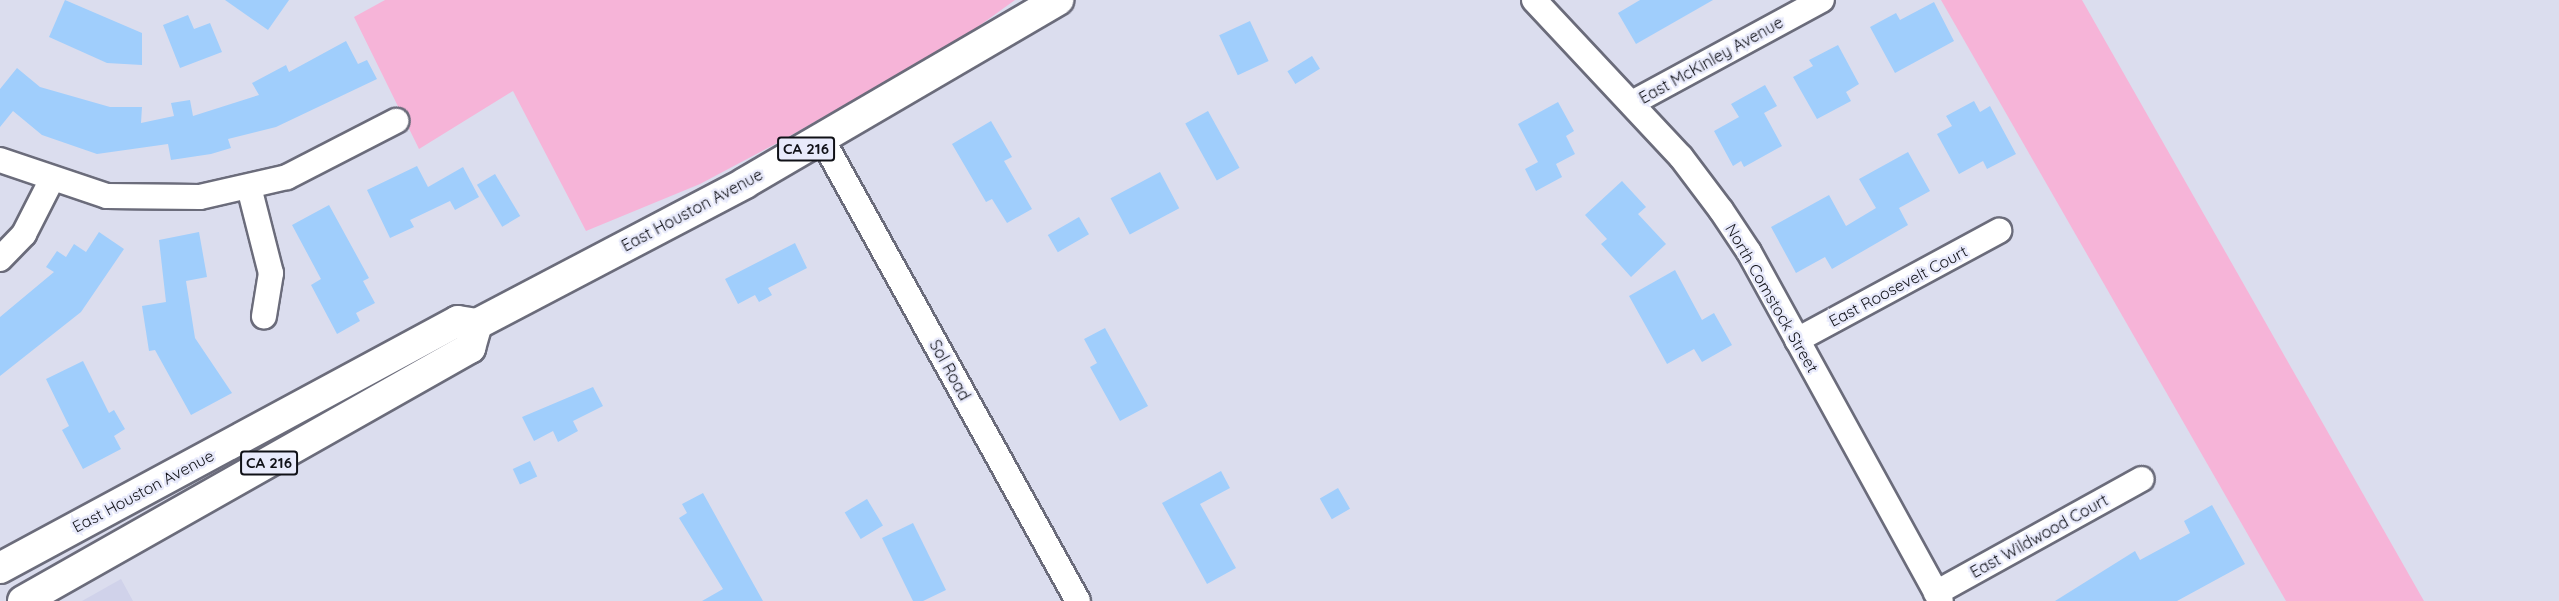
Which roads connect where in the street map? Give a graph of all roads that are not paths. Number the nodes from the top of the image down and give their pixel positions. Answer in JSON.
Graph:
{"nodes":[{"id":1,"x":1058,"y":0,"type":"edge"},
{"id":2,"x":1534,"y":0,"type":"edge"},
{"id":3,"x":1822,"y":0,"type":"edge"},
{"id":4,"x":1632,"y":103,"type":"junction"},
{"id":5,"x":396,"y":121,"type":"dead end"},
{"id":6,"x":822,"y":140,"type":"junction"},
{"id":7,"x":0,"y":160,"type":"edge"},
{"id":8,"x":51,"y":181,"type":"junction"},
{"id":9,"x":249,"y":188,"type":"junction"},
{"id":10,"x":1999,"y":231,"type":"dead end"},
{"id":11,"x":0,"y":259,"type":"edge"},
{"id":12,"x":264,"y":316,"type":"dead end"},
{"id":13,"x":477,"y":324,"type":"junction"},
{"id":14,"x":1797,"y":340,"type":"junction"},
{"id":15,"x":2142,"y":480,"type":"dead end"},
{"id":16,"x":0,"y":568,"type":"edge"},
{"id":17,"x":1939,"y":597,"type":"edge"},
{"id":18,"x":22,"y":601,"type":"edge"},
{"id":19,"x":1078,"y":601,"type":"edge"}],
"edges":[{"from":1,"to":6,"type":"main road","name":"East Houston Avenue","number":"CA 216"},
{"from":2,"to":4,"type":"street","name":"North Comstock Street"},
{"from":3,"to":4,"type":"street","name":"East McKinley Avenue"},
{"from":4,"to":14,"type":"street","name":"North Comstock Street"},
{"from":5,"to":9,"type":"street"},
{"from":6,"to":13,"type":"main road","name":"East Houston Avenue","number":"CA 216"},
{"from":6,"to":19,"type":"street","name":"Sol Road"},
{"from":7,"to":8,"type":"street"},
{"from":8,"to":9,"type":"street"},
{"from":8,"to":11,"type":"street"},
{"from":9,"to":12,"type":"street"},
{"from":10,"to":14,"type":"street","name":"East Roosevelt Court"},
{"from":13,"to":16,"type":"main road","name":"East Houston Avenue","number":"CA 216"},
{"from":13,"to":18,"type":"main road","number":"CA 216"},
{"from":14,"to":17,"type":"street","name":"North Comstock Street"},
{"from":15,"to":17,"type":"street","name":"East Wildwood Court"}]}
